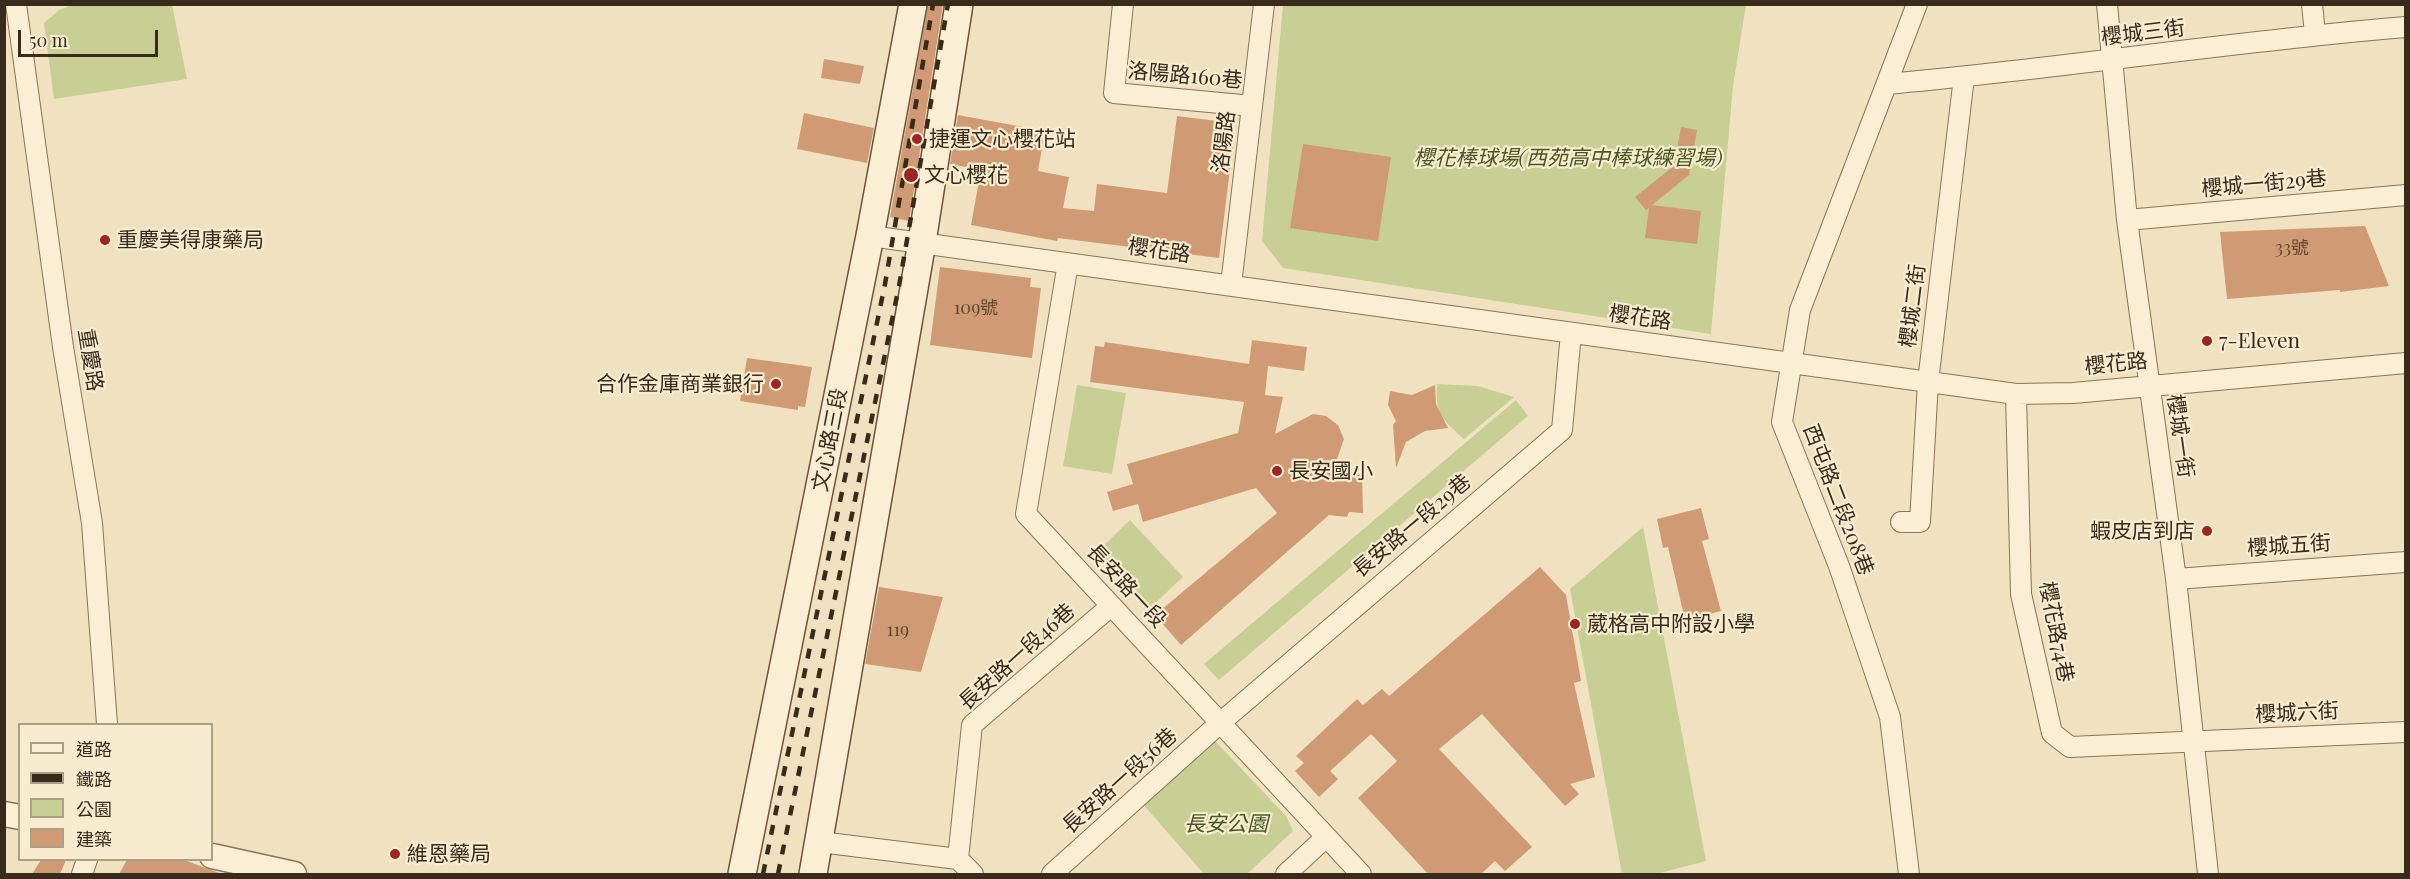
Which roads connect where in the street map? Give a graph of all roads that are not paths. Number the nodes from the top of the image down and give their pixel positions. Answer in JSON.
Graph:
{"nodes":[{"id":1,"x":16,"y":4,"type":"edge"},
{"id":2,"x":913,"y":4,"type":"edge"},
{"id":3,"x":959,"y":4,"type":"edge"},
{"id":4,"x":1123,"y":4,"type":"edge"},
{"id":5,"x":1264,"y":4,"type":"edge"},
{"id":6,"x":1917,"y":4,"type":"edge"},
{"id":7,"x":2107,"y":4,"type":"edge"},
{"id":8,"x":2312,"y":4,"type":"edge"},
{"id":9,"x":2406,"y":27,"type":"edge"},
{"id":10,"x":2315,"y":34,"type":"junction"},
{"id":11,"x":2112,"y":61,"type":"junction"},
{"id":12,"x":1964,"y":77,"type":"junction"},
{"id":13,"x":1887,"y":84,"type":"junction"},
{"id":14,"x":1252,"y":106,"type":"junction"},
{"id":15,"x":2406,"y":195,"type":"edge"},
{"id":16,"x":2127,"y":220,"type":"junction"},
{"id":17,"x":870,"y":236,"type":"junction"},
{"id":18,"x":922,"y":242,"type":"junction"},
{"id":19,"x":1068,"y":263,"type":"junction"},
{"id":20,"x":1231,"y":285,"type":"junction"},
{"id":21,"x":1571,"y":333,"type":"junction"},
{"id":22,"x":1791,"y":363,"type":"junction"},
{"id":23,"x":2406,"y":363,"type":"edge"},
{"id":24,"x":1928,"y":382,"type":"junction"},
{"id":25,"x":2148,"y":385,"type":"junction"},
{"id":26,"x":2016,"y":394,"type":"junction"},
{"id":27,"x":1900,"y":522,"type":"dead end"},
{"id":28,"x":2406,"y":562,"type":"edge"},
{"id":29,"x":2176,"y":579,"type":"junction"},
{"id":30,"x":1111,"y":606,"type":"junction"},
{"id":31,"x":107,"y":723,"type":"edge"},
{"id":32,"x":1220,"y":723,"type":"junction"},
{"id":33,"x":2406,"y":732,"type":"edge"},
{"id":34,"x":2192,"y":742,"type":"junction"},
{"id":35,"x":1326,"y":837,"type":"junction"},
{"id":36,"x":820,"y":842,"type":"junction"},
{"id":37,"x":213,"y":856,"type":"edge"},
{"id":38,"x":958,"y":859,"type":"junction"},
{"id":39,"x":294,"y":874,"type":"edge"},
{"id":40,"x":742,"y":874,"type":"edge"},
{"id":41,"x":813,"y":874,"type":"edge"},
{"id":42,"x":973,"y":874,"type":"edge"},
{"id":43,"x":1052,"y":874,"type":"edge"},
{"id":44,"x":1286,"y":874,"type":"edge"},
{"id":45,"x":1361,"y":874,"type":"edge"},
{"id":46,"x":1909,"y":874,"type":"edge"},
{"id":47,"x":2208,"y":874,"type":"edge"}],
"edges":[{"from":1,"to":31,"type":"street","name":"重慶路"},
{"from":2,"to":17,"type":"main road","name":"文心路三段"},
{"from":3,"to":18,"type":"main road"},
{"from":4,"to":14,"type":"street","name":"洛陽路160巷"},
{"from":5,"to":14,"type":"street","name":"洛陽路"},
{"from":6,"to":13,"type":"street","name":"西屯路二段208巷"},
{"from":7,"to":11,"type":"street","name":"櫻城一街"},
{"from":8,"to":10,"type":"street"},
{"from":9,"to":10,"type":"street","name":"櫻城三街"},
{"from":10,"to":11,"type":"street","name":"櫻城三街"},
{"from":11,"to":12,"type":"street","name":"櫻城三街"},
{"from":11,"to":16,"type":"street","name":"櫻城一街"},
{"from":12,"to":13,"type":"street","name":"櫻城三街"},
{"from":12,"to":24,"type":"street","name":"櫻城二街"},
{"from":13,"to":22,"type":"street","name":"西屯路二段208巷"},
{"from":14,"to":20,"type":"street","name":"洛陽路"},
{"from":15,"to":16,"type":"street","name":"櫻城一街29巷"},
{"from":16,"to":25,"type":"street","name":"櫻城一街"},
{"from":17,"to":18,"type":"street","name":"櫻花路"},
{"from":17,"to":40,"type":"main road","name":"文心路三段"},
{"from":18,"to":19,"type":"street","name":"櫻花路"},
{"from":18,"to":36,"type":"main road"},
{"from":19,"to":20,"type":"street","name":"櫻花路"},
{"from":19,"to":30,"type":"street","name":"長安路一段"},
{"from":20,"to":21,"type":"street","name":"櫻花路"},
{"from":21,"to":22,"type":"street","name":"櫻花路"},
{"from":21,"to":32,"type":"street","name":"長安路一段29巷"},
{"from":22,"to":24,"type":"street","name":"櫻花路"},
{"from":22,"to":46,"type":"street","name":"西屯路二段208巷"},
{"from":23,"to":25,"type":"street","name":"櫻花路"},
{"from":24,"to":26,"type":"street","name":"櫻花路"},
{"from":24,"to":27,"type":"street","name":"櫻城二街"},
{"from":25,"to":26,"type":"street","name":"櫻花路"},
{"from":25,"to":29,"type":"street","name":"櫻城一街"},
{"from":26,"to":34,"type":"street","name":"櫻花路74巷"},
{"from":28,"to":29,"type":"street","name":"櫻城五街"},
{"from":29,"to":34,"type":"street","name":"櫻城一街"},
{"from":30,"to":32,"type":"street","name":"長安路一段"},
{"from":30,"to":38,"type":"street","name":"長安路一段46巷"},
{"from":32,"to":35,"type":"street","name":"長安路一段"},
{"from":32,"to":43,"type":"street","name":"長安路一段56巷"},
{"from":33,"to":34,"type":"street","name":"櫻城六街"},
{"from":34,"to":47,"type":"street","name":"櫻城一街"},
{"from":35,"to":44,"type":"street"},
{"from":35,"to":45,"type":"street","name":"長安路一段"},
{"from":36,"to":38,"type":"street"},
{"from":36,"to":41,"type":"main road"},
{"from":37,"to":39,"type":"street"},
{"from":38,"to":42,"type":"street"}]}
